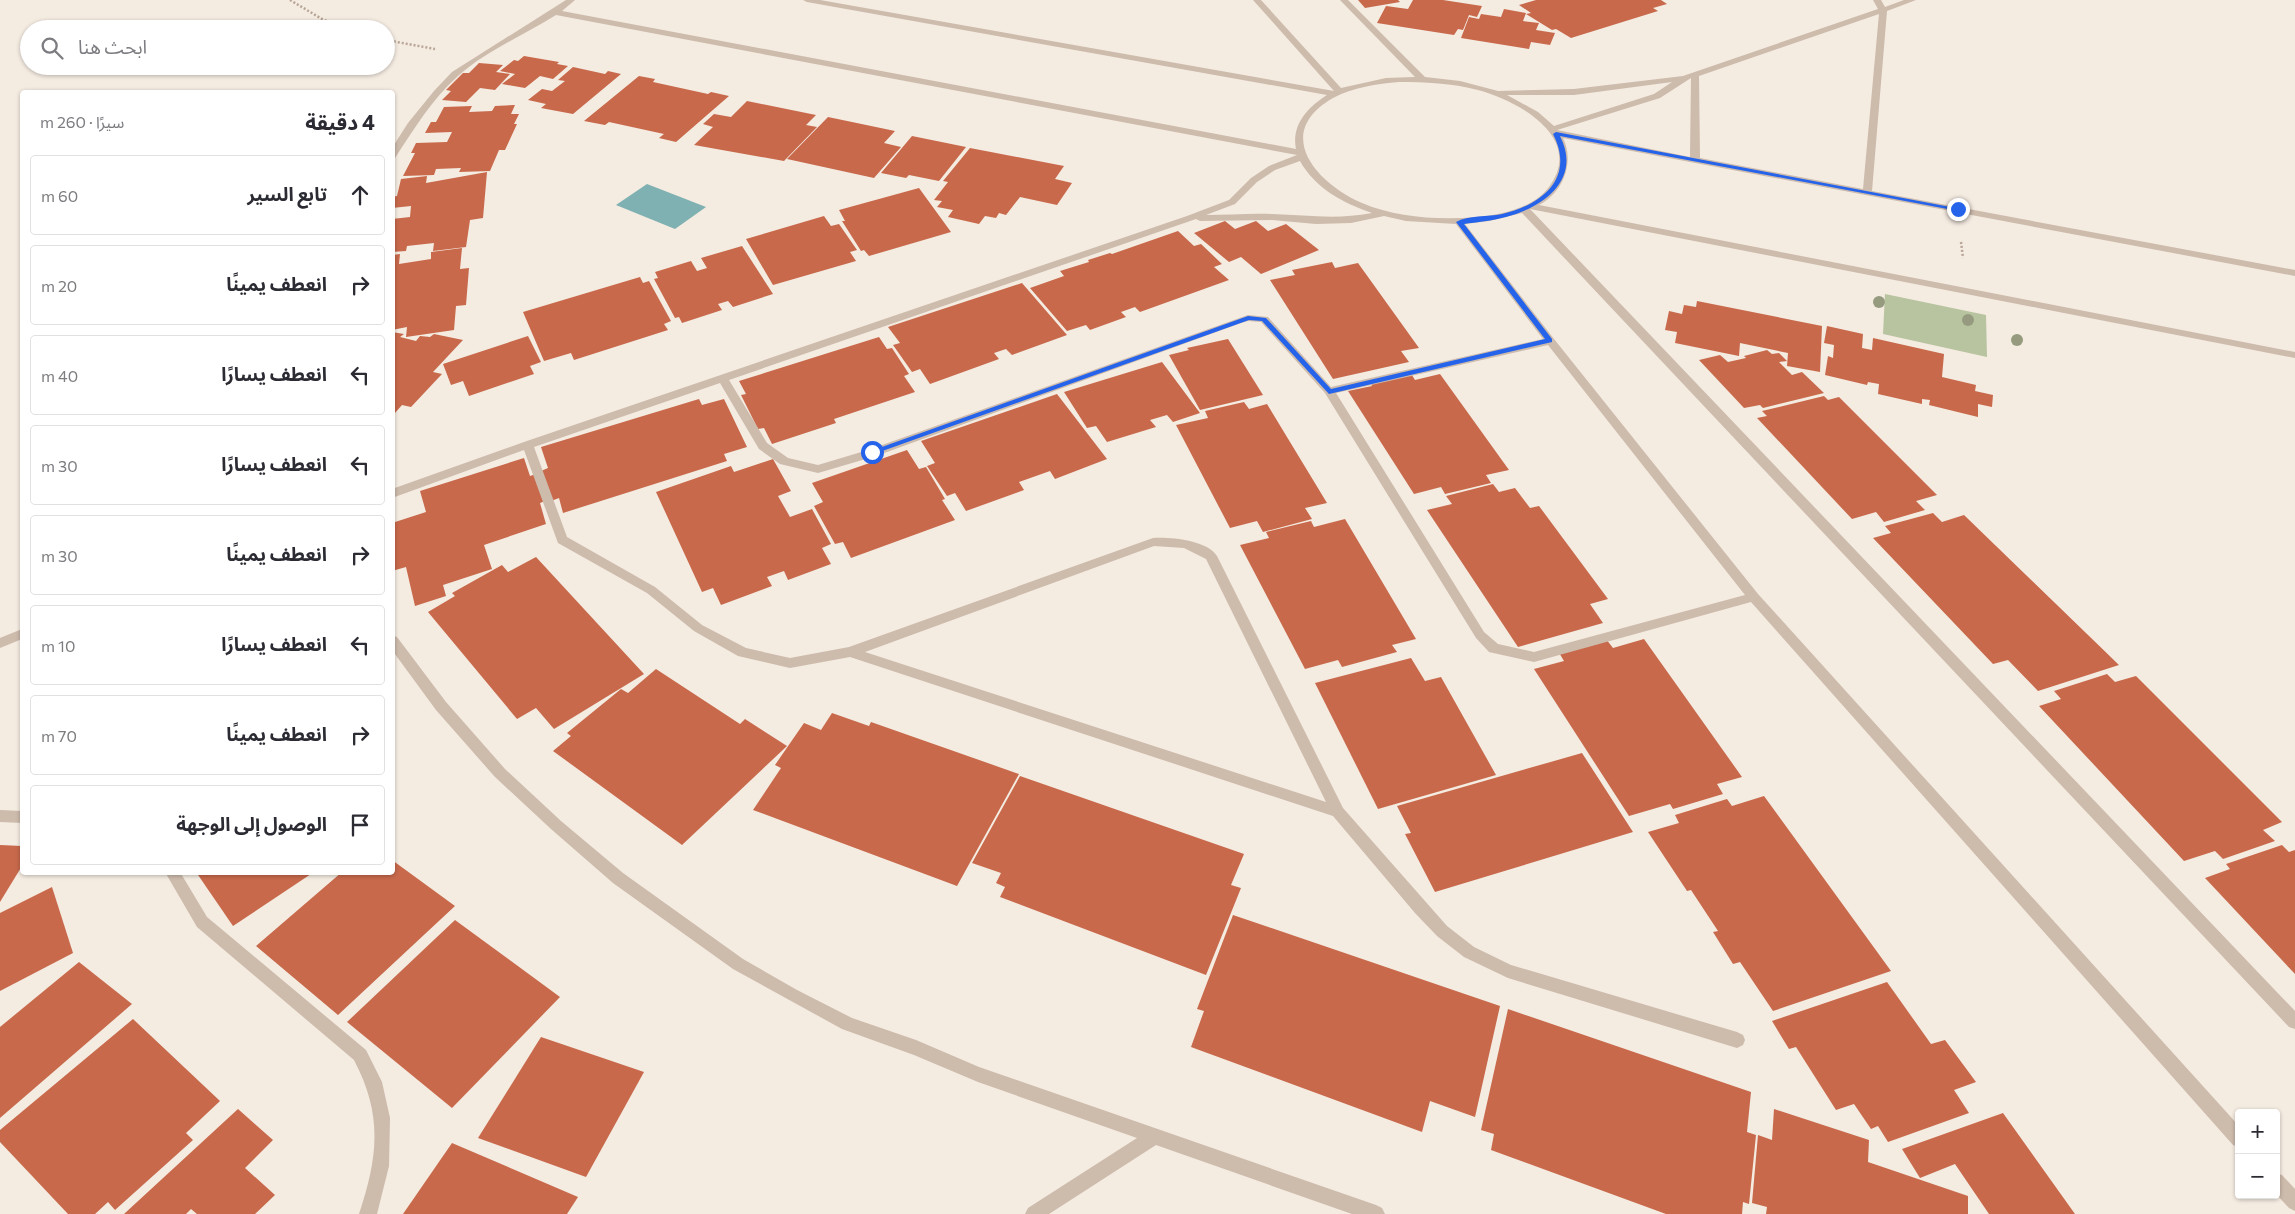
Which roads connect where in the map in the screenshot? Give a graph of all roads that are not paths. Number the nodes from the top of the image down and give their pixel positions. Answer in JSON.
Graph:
{"nodes":[{"id":1,"x":571,"y":0,"type":"edge"},
{"id":2,"x":807,"y":0,"type":"edge"},
{"id":3,"x":1257,"y":0,"type":"edge"},
{"id":4,"x":1344,"y":0,"type":"edge"},
{"id":5,"x":1877,"y":0,"type":"edge"},
{"id":6,"x":1912,"y":0,"type":"edge"},
{"id":7,"x":1883,"y":10,"type":"junction"},
{"id":8,"x":557,"y":13,"type":"junction"},
{"id":9,"x":1695,"y":74,"type":"junction"},
{"id":10,"x":1684,"y":78,"type":"junction"},
{"id":11,"x":1422,"y":79,"type":"junction"},
{"id":12,"x":1492,"y":92,"type":"junction"},
{"id":13,"x":1339,"y":93,"type":"junction"},
{"id":14,"x":1554,"y":131,"type":"junction"},
{"id":15,"x":395,"y":151,"type":"edge"},
{"id":16,"x":1301,"y":155,"type":"junction"},
{"id":17,"x":1695,"y":160,"type":"junction"},
{"id":18,"x":1867,"y":192,"type":"junction"},
{"id":19,"x":1526,"y":208,"type":"junction"},
{"id":20,"x":1384,"y":214,"type":"junction"},
{"id":21,"x":1190,"y":218,"type":"junction"},
{"id":22,"x":1460,"y":222,"type":"junction"},
{"id":23,"x":2295,"y":273,"type":"edge"},
{"id":24,"x":1550,"y":341,"type":"junction"},
{"id":25,"x":2295,"y":355,"type":"edge"},
{"id":26,"x":723,"y":379,"type":"junction"},
{"id":27,"x":1329,"y":392,"type":"junction"},
{"id":28,"x":528,"y":445,"type":"junction"},
{"id":29,"x":395,"y":493,"type":"edge"},
{"id":30,"x":1754,"y":597,"type":"junction"},
{"id":31,"x":20,"y":635,"type":"edge"},
{"id":32,"x":0,"y":642,"type":"edge"},
{"id":33,"x":395,"y":644,"type":"edge"},
{"id":34,"x":850,"y":652,"type":"junction"},
{"id":35,"x":1338,"y":812,"type":"junction"},
{"id":36,"x":0,"y":816,"type":"edge"},
{"id":37,"x":20,"y":817,"type":"edge"},
{"id":38,"x":174,"y":875,"type":"edge"},
{"id":39,"x":2295,"y":1022,"type":"edge"},
{"id":40,"x":1737,"y":1040,"type":"dead end"},
{"id":41,"x":2235,"y":1135,"type":"edge"},
{"id":42,"x":1155,"y":1136,"type":"junction"},
{"id":43,"x":2280,"y":1185,"type":"edge"},
{"id":44,"x":2295,"y":1202,"type":"edge"},
{"id":45,"x":368,"y":1214,"type":"edge"},
{"id":46,"x":1034,"y":1214,"type":"edge"},
{"id":47,"x":1376,"y":1214,"type":"edge"}],
"edges":[{"from":1,"to":8,"type":"street"},
{"from":2,"to":13,"type":"street"},
{"from":3,"to":13,"type":"street"},
{"from":4,"to":11,"type":"street"},
{"from":5,"to":7,"type":"street"},
{"from":6,"to":7,"type":"street"},
{"from":7,"to":9,"type":"street"},
{"from":7,"to":18,"type":"street"},
{"from":8,"to":15,"type":"street"},
{"from":8,"to":16,"type":"street"},
{"from":9,"to":10,"type":"street"},
{"from":9,"to":17,"type":"street"},
{"from":10,"to":12,"type":"street"},
{"from":10,"to":14,"type":"street"},
{"from":11,"to":12,"type":"street"},
{"from":11,"to":13,"type":"street"},
{"from":12,"to":14,"type":"street"},
{"from":13,"to":16,"type":"street"},
{"from":14,"to":17,"type":"street"},
{"from":14,"to":19,"type":"street"},
{"from":16,"to":20,"type":"street"},
{"from":16,"to":21,"type":"street"},
{"from":17,"to":18,"type":"street"},
{"from":18,"to":23,"type":"street"},
{"from":19,"to":22,"type":"street"},
{"from":19,"to":25,"type":"street"},
{"from":19,"to":39,"type":"street"},
{"from":20,"to":21,"type":"street"},
{"from":20,"to":22,"type":"street"},
{"from":21,"to":26,"type":"street"},
{"from":22,"to":24,"type":"street"},
{"from":24,"to":27,"type":"street"},
{"from":24,"to":30,"type":"street"},
{"from":26,"to":27,"type":"street"},
{"from":26,"to":28,"type":"street"},
{"from":27,"to":30,"type":"street"},
{"from":28,"to":29,"type":"street"},
{"from":28,"to":34,"type":"street"},
{"from":30,"to":41,"type":"street"},
{"from":31,"to":32,"type":"street"},
{"from":33,"to":42,"type":"street"},
{"from":34,"to":35,"type":"street"},
{"from":34,"to":35,"type":"street"},
{"from":35,"to":40,"type":"street"},
{"from":36,"to":37,"type":"street"},
{"from":38,"to":45,"type":"street"},
{"from":42,"to":46,"type":"street"},
{"from":42,"to":47,"type":"street"},
{"from":43,"to":44,"type":"street"}]}
